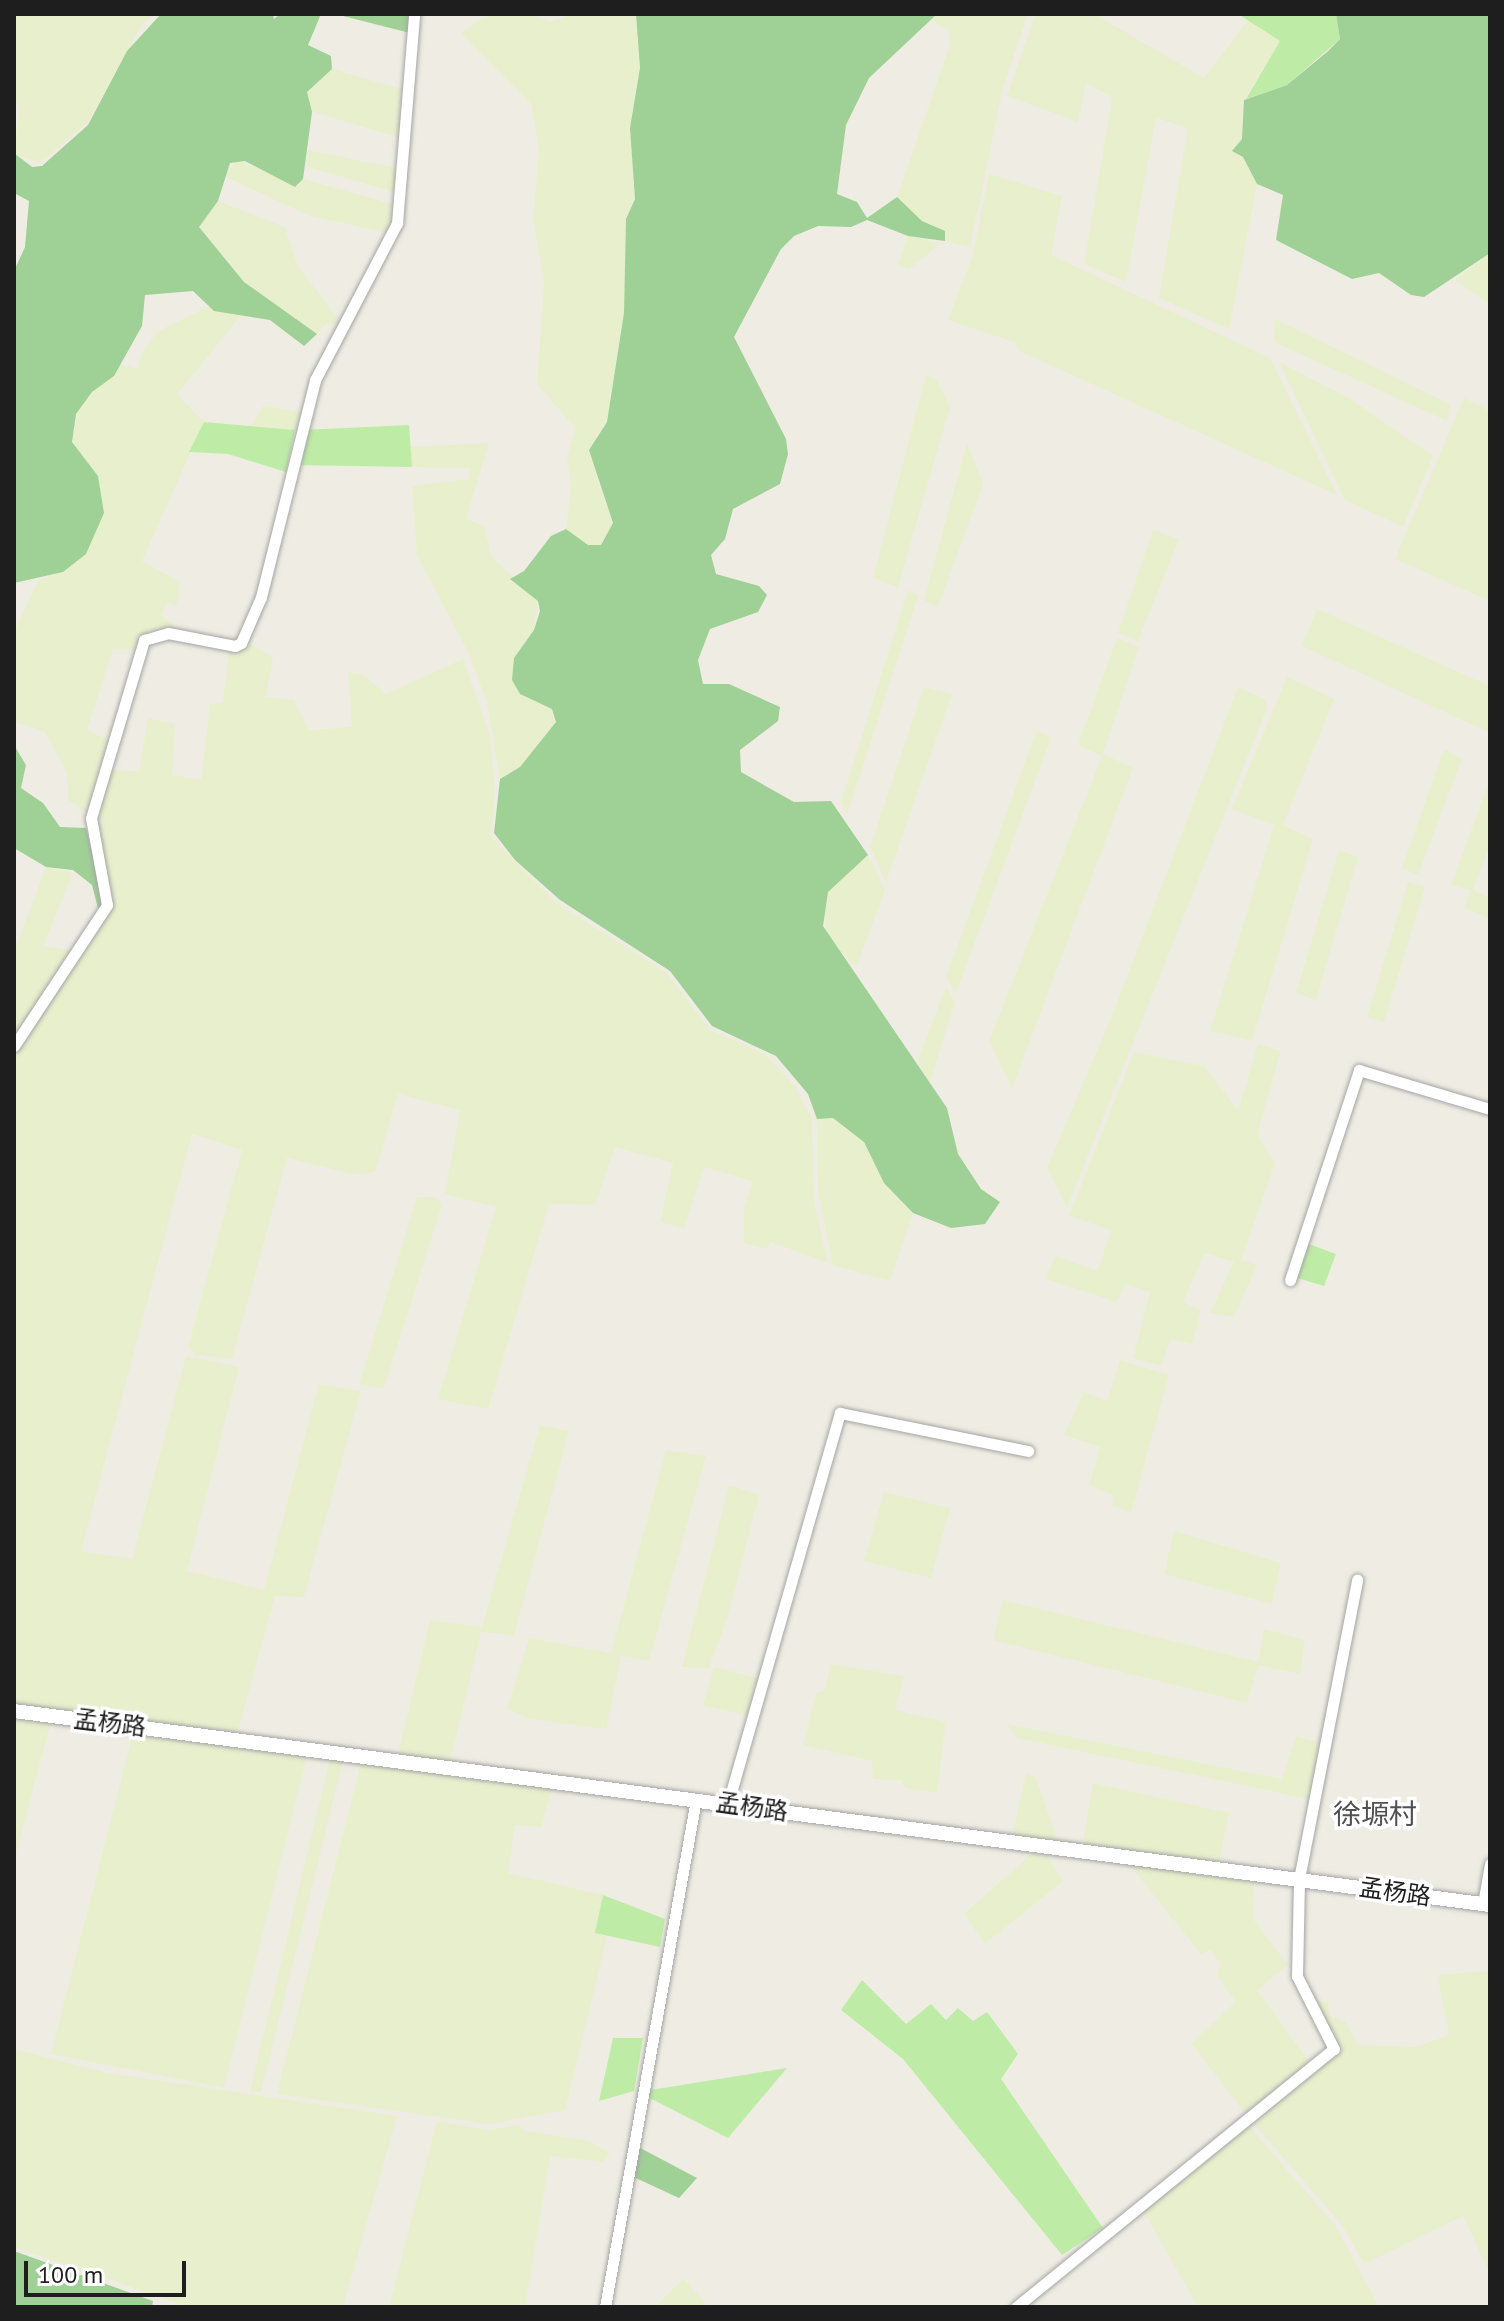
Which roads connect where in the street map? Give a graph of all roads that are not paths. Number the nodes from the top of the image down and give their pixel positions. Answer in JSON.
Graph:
{"nodes":[{"id":1,"x":414,"y":14,"type":"edge"},
{"id":2,"x":14,"y":1046,"type":"edge"},
{"id":3,"x":1490,"y":1109,"type":"edge"},
{"id":4,"x":1290,"y":1280,"type":"dead end"},
{"id":5,"x":1028,"y":1451,"type":"dead end"},
{"id":6,"x":1357,"y":1580,"type":"dead end"},
{"id":7,"x":14,"y":1711,"type":"edge"},
{"id":8,"x":696,"y":1799,"type":"junction"},
{"id":9,"x":728,"y":1803,"type":"junction"},
{"id":10,"x":1490,"y":1864,"type":"edge"},
{"id":11,"x":1299,"y":1879,"type":"junction"},
{"id":12,"x":1487,"y":1904,"type":"edge"},
{"id":13,"x":605,"y":2307,"type":"edge"},
{"id":14,"x":1016,"y":2307,"type":"edge"}],
"edges":[{"from":1,"to":2,"type":"street"},
{"from":3,"to":4,"type":"street"},
{"from":5,"to":9,"type":"street"},
{"from":6,"to":11,"type":"street"},
{"from":7,"to":8,"type":"street","name":"孟杨路"},
{"from":8,"to":9,"type":"street","name":"孟杨路"},
{"from":8,"to":13,"type":"street"},
{"from":9,"to":11,"type":"street","name":"孟杨路"},
{"from":10,"to":12,"type":"street"},
{"from":11,"to":12,"type":"street","name":"孟杨路"},
{"from":11,"to":14,"type":"street"}]}
